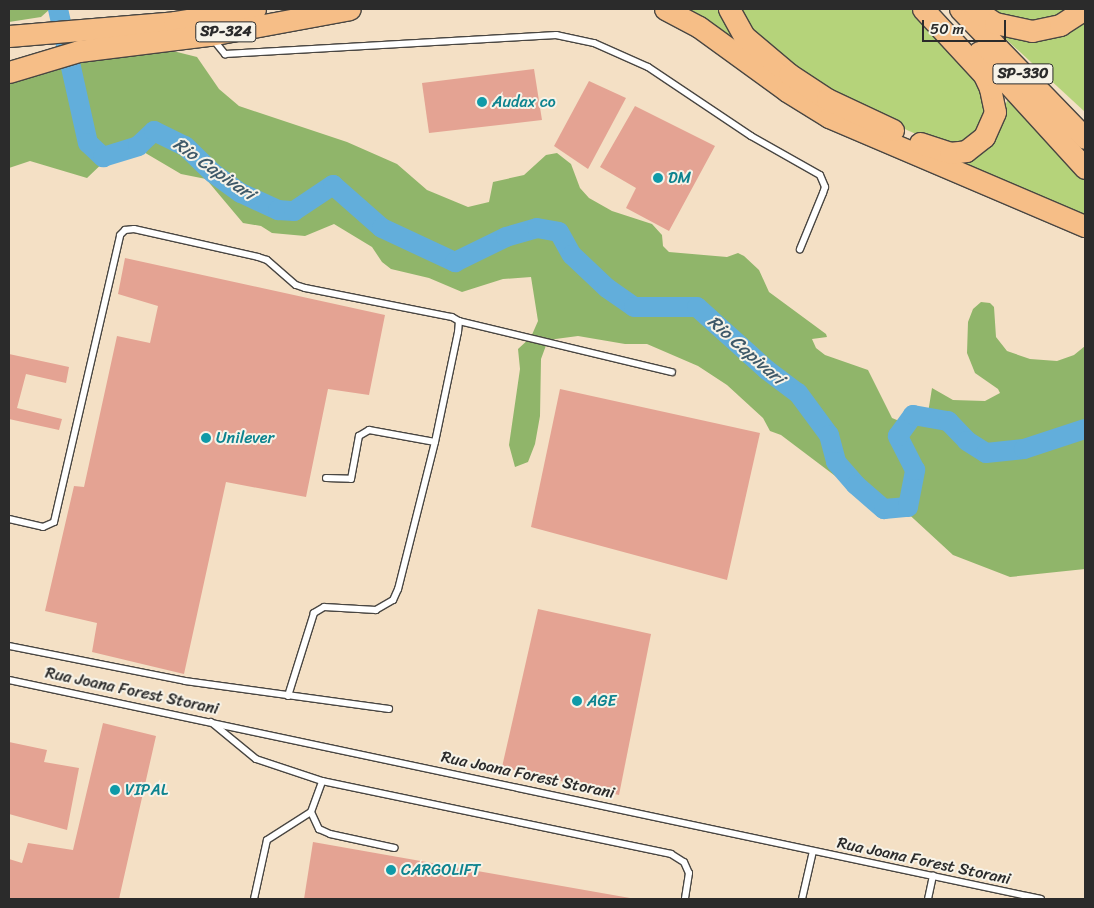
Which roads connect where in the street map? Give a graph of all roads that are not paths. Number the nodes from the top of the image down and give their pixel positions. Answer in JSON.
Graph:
{"nodes":[{"id":1,"x":255,"y":9,"type":"edge"},
{"id":2,"x":350,"y":9,"type":"edge"},
{"id":3,"x":664,"y":9,"type":"edge"},
{"id":4,"x":729,"y":9,"type":"edge"},
{"id":5,"x":923,"y":9,"type":"edge"},
{"id":6,"x":937,"y":9,"type":"edge"},
{"id":7,"x":960,"y":9,"type":"edge"},
{"id":8,"x":974,"y":9,"type":"edge"},
{"id":9,"x":1085,"y":9,"type":"edge"},
{"id":10,"x":18,"y":33,"type":"edge"},
{"id":11,"x":210,"y":35,"type":"junction"},
{"id":12,"x":100,"y":37,"type":"junction"},
{"id":13,"x":9,"y":72,"type":"edge"},
{"id":14,"x":1085,"y":138,"type":"edge"},
{"id":15,"x":1085,"y":168,"type":"edge"},
{"id":16,"x":1085,"y":226,"type":"edge"},
{"id":17,"x":800,"y":249,"type":"dead end"},
{"id":18,"x":459,"y":321,"type":"junction"},
{"id":19,"x":672,"y":372,"type":"dead end"},
{"id":20,"x":435,"y":442,"type":"junction"},
{"id":21,"x":326,"y":478,"type":"dead end"},
{"id":22,"x":9,"y":519,"type":"edge"},
{"id":23,"x":9,"y":646,"type":"edge"},
{"id":24,"x":9,"y":680,"type":"edge"},
{"id":25,"x":288,"y":696,"type":"junction"},
{"id":26,"x":389,"y":709,"type":"dead end"},
{"id":27,"x":210,"y":721,"type":"junction"},
{"id":28,"x":322,"y":781,"type":"junction"},
{"id":29,"x":311,"y":812,"type":"junction"},
{"id":30,"x":395,"y":848,"type":"dead end"},
{"id":31,"x":814,"y":852,"type":"junction"},
{"id":32,"x":933,"y":876,"type":"junction"},
{"id":33,"x":1030,"y":898,"type":"edge"},
{"id":34,"x":254,"y":899,"type":"edge"},
{"id":35,"x":685,"y":899,"type":"edge"},
{"id":36,"x":802,"y":899,"type":"edge"},
{"id":37,"x":928,"y":899,"type":"edge"},
{"id":38,"x":1041,"y":899,"type":"edge"}],
"edges":[{"from":1,"to":12,"type":"highway","number":"SP-324"},
{"from":2,"to":11,"type":"highway","number":"SP-324"},
{"from":3,"to":16,"type":"highway"},
{"from":4,"to":5,"type":"highway"},
{"from":6,"to":15,"type":"highway","number":"SP-330"},
{"from":7,"to":14,"type":"highway","number":"SP-330"},
{"from":8,"to":9,"type":"highway"},
{"from":10,"to":12,"type":"highway","number":"SP-324"},
{"from":11,"to":12,"type":"highway","number":"SP-324"},
{"from":11,"to":17,"type":"lane"},
{"from":12,"to":13,"type":"highway","number":"SP-324"},
{"from":18,"to":19,"type":"lane"},
{"from":18,"to":20,"type":"lane"},
{"from":18,"to":22,"type":"lane"},
{"from":20,"to":21,"type":"lane"},
{"from":20,"to":25,"type":"lane"},
{"from":23,"to":25,"type":"lane"},
{"from":24,"to":27,"type":"lane","name":"Rua Joana Forest Storani"},
{"from":25,"to":26,"type":"lane"},
{"from":27,"to":28,"type":"lane"},
{"from":27,"to":31,"type":"lane","name":"Rua Joana Forest Storani"},
{"from":28,"to":29,"type":"lane"},
{"from":28,"to":35,"type":"lane"},
{"from":29,"to":30,"type":"lane"},
{"from":29,"to":34,"type":"lane"},
{"from":31,"to":32,"type":"lane","name":"Rua Joana Forest Storani"},
{"from":31,"to":36,"type":"lane"},
{"from":32,"to":33,"type":"lane","name":"Rua Joana Forest Storani"},
{"from":32,"to":37,"type":"lane"},
{"from":33,"to":38,"type":"lane","name":"Rua Joana Forest Storani"}]}
